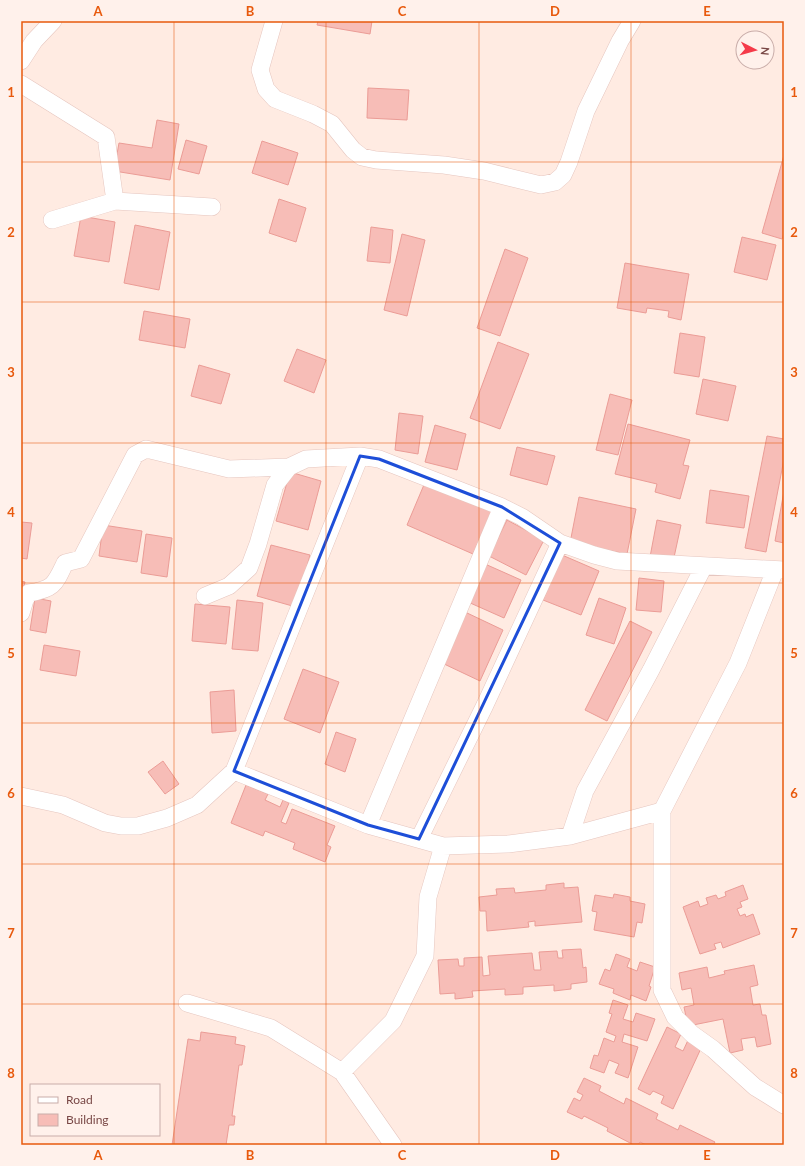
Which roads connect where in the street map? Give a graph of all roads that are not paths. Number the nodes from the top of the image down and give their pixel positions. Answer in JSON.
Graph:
{"nodes":[{"id":1,"x":53,"y":21,"type":"edge"},
{"id":2,"x":274,"y":21,"type":"edge"},
{"id":3,"x":632,"y":21,"type":"edge"},
{"id":4,"x":21,"y":61,"type":"edge"},
{"id":5,"x":21,"y":84,"type":"edge"},
{"id":6,"x":115,"y":201,"type":"junction"},
{"id":7,"x":212,"y":207,"type":"dead end"},
{"id":8,"x":52,"y":220,"type":"dead end"},
{"id":9,"x":360,"y":456,"type":"junction"},
{"id":10,"x":288,"y":467,"type":"junction"},
{"id":11,"x":502,"y":507,"type":"junction"},
{"id":12,"x":560,"y":543,"type":"junction"},
{"id":13,"x":704,"y":566,"type":"junction"},
{"id":14,"x":779,"y":570,"type":"edge"},
{"id":15,"x":205,"y":596,"type":"dead end"},
{"id":16,"x":21,"y":613,"type":"edge"},
{"id":17,"x":234,"y":771,"type":"junction"},
{"id":18,"x":21,"y":796,"type":"edge"},
{"id":19,"x":662,"y":811,"type":"junction"},
{"id":20,"x":368,"y":825,"type":"junction"},
{"id":21,"x":570,"y":836,"type":"junction"},
{"id":22,"x":419,"y":839,"type":"junction"},
{"id":23,"x":443,"y":846,"type":"junction"},
{"id":24,"x":187,"y":1003,"type":"dead end"},
{"id":25,"x":342,"y":1072,"type":"junction"},
{"id":26,"x":784,"y":1105,"type":"edge"},
{"id":27,"x":393,"y":1145,"type":"edge"}],
"edges":[{"from":1,"to":4,"type":"street"},
{"from":2,"to":3,"type":"street"},
{"from":5,"to":6,"type":"street"},
{"from":6,"to":7,"type":"street"},
{"from":6,"to":8,"type":"street"},
{"from":9,"to":10,"type":"street"},
{"from":9,"to":11,"type":"street"},
{"from":9,"to":17,"type":"street"},
{"from":10,"to":15,"type":"street"},
{"from":10,"to":16,"type":"street"},
{"from":11,"to":12,"type":"street"},
{"from":11,"to":20,"type":"street"},
{"from":12,"to":13,"type":"street"},
{"from":12,"to":22,"type":"street"},
{"from":13,"to":14,"type":"street"},
{"from":13,"to":21,"type":"street"},
{"from":14,"to":19,"type":"street"},
{"from":17,"to":18,"type":"street"},
{"from":17,"to":20,"type":"street"},
{"from":19,"to":21,"type":"street"},
{"from":19,"to":26,"type":"street"},
{"from":20,"to":22,"type":"street"},
{"from":21,"to":23,"type":"street"},
{"from":22,"to":23,"type":"street"},
{"from":23,"to":25,"type":"street"},
{"from":24,"to":25,"type":"street"},
{"from":25,"to":27,"type":"street"}]}
